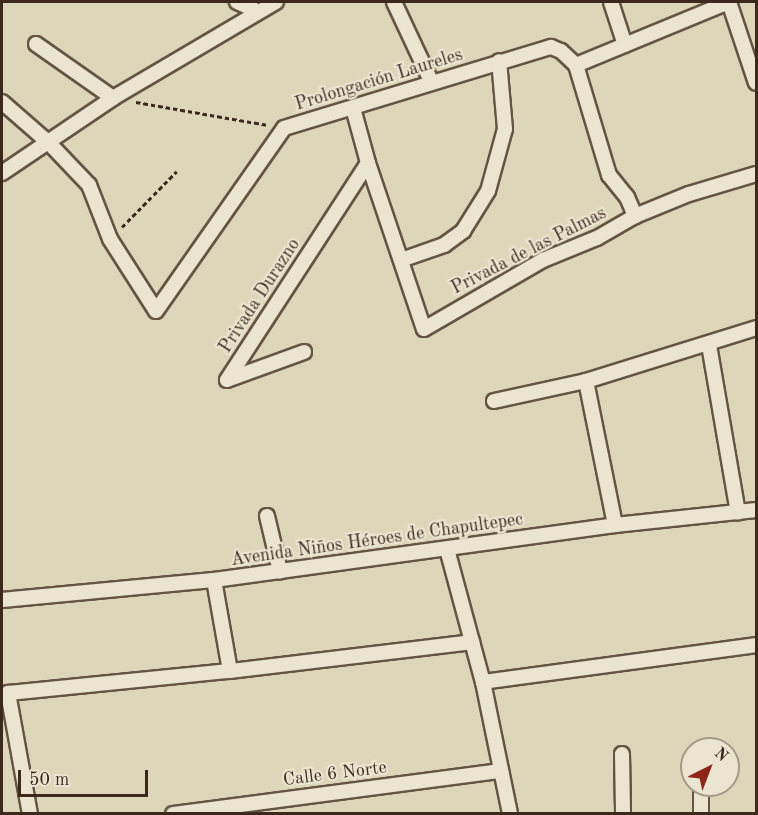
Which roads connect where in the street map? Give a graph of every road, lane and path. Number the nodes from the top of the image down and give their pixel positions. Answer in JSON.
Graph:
{"nodes":[{"id":1,"x":237,"y":2,"type":"edge"},
{"id":2,"x":276,"y":2,"type":"edge"},
{"id":3,"x":394,"y":2,"type":"edge"},
{"id":4,"x":611,"y":2,"type":"edge"},
{"id":5,"x":729,"y":2,"type":"edge"},
{"id":6,"x":257,"y":11,"type":"junction"},
{"id":7,"x":36,"y":44,"type":"dead end"},
{"id":8,"x":625,"y":45,"type":"junction"},
{"id":9,"x":499,"y":61,"type":"junction"},
{"id":10,"x":576,"y":66,"type":"junction"},
{"id":11,"x":755,"y":75,"type":"edge"},
{"id":12,"x":432,"y":83,"type":"junction"},
{"id":13,"x":113,"y":98,"type":"junction"},
{"id":14,"x":2,"y":102,"type":"edge"},
{"id":15,"x":353,"y":108,"type":"junction"},
{"id":16,"x":284,"y":128,"type":"junction"},
{"id":17,"x":49,"y":143,"type":"junction"},
{"id":18,"x":368,"y":163,"type":"junction"},
{"id":19,"x":177,"y":171,"type":"dead end"},
{"id":20,"x":2,"y":173,"type":"edge"},
{"id":21,"x":756,"y":174,"type":"edge"},
{"id":22,"x":634,"y":216,"type":"junction"},
{"id":23,"x":110,"y":239,"type":"junction"},
{"id":24,"x":400,"y":260,"type":"junction"},
{"id":25,"x":756,"y":328,"type":"edge"},
{"id":26,"x":709,"y":345,"type":"junction"},
{"id":27,"x":304,"y":352,"type":"dead end"},
{"id":28,"x":586,"y":381,"type":"junction"},
{"id":29,"x":494,"y":401,"type":"dead end"},
{"id":30,"x":756,"y":510,"type":"edge"},
{"id":31,"x":738,"y":513,"type":"junction"},
{"id":32,"x":267,"y":516,"type":"dead end"},
{"id":33,"x":615,"y":525,"type":"junction"},
{"id":34,"x":447,"y":549,"type":"junction"},
{"id":35,"x":280,"y":571,"type":"junction"},
{"id":36,"x":214,"y":580,"type":"junction"},
{"id":37,"x":2,"y":600,"type":"edge"},
{"id":38,"x":472,"y":642,"type":"junction"},
{"id":39,"x":756,"y":645,"type":"edge"},
{"id":40,"x":230,"y":671,"type":"junction"},
{"id":41,"x":483,"y":682,"type":"junction"},
{"id":42,"x":622,"y":754,"type":"dead end"},
{"id":43,"x":501,"y":771,"type":"junction"},
{"id":44,"x":701,"y":797,"type":"edge"},
{"id":45,"x":30,"y":813,"type":"edge"},
{"id":46,"x":173,"y":813,"type":"edge"},
{"id":47,"x":510,"y":813,"type":"edge"},
{"id":48,"x":622,"y":813,"type":"edge"},
{"id":49,"x":701,"y":813,"type":"edge"}],
"edges":[{"from":1,"to":6,"type":"street"},
{"from":2,"to":6,"type":"street"},
{"from":3,"to":12,"type":"street"},
{"from":4,"to":8,"type":"street"},
{"from":5,"to":8,"type":"street"},
{"from":5,"to":11,"type":"street"},
{"from":6,"to":13,"type":"street"},
{"from":7,"to":13,"type":"street"},
{"from":8,"to":10,"type":"street"},
{"from":9,"to":10,"type":"street","name":"Prolongación Laureles"},
{"from":9,"to":12,"type":"street","name":"Prolongación Laureles"},
{"from":9,"to":24,"type":"street"},
{"from":10,"to":22,"type":"street","name":"Privada de las Palmas"},
{"from":12,"to":15,"type":"street","name":"Prolongación Laureles"},
{"from":13,"to":16,"type":"path","name":"Prolongación Laureles"},
{"from":13,"to":17,"type":"street"},
{"from":14,"to":17,"type":"street"},
{"from":15,"to":16,"type":"street","name":"Prolongación Laureles"},
{"from":15,"to":18,"type":"street"},
{"from":16,"to":23,"type":"street"},
{"from":17,"to":20,"type":"street"},
{"from":17,"to":23,"type":"street"},
{"from":18,"to":24,"type":"street"},
{"from":18,"to":27,"type":"street","name":"Privada Durazno"},
{"from":19,"to":23,"type":"path"},
{"from":21,"to":22,"type":"street"},
{"from":22,"to":24,"type":"street","name":"Privada de las Palmas"},
{"from":25,"to":26,"type":"street"},
{"from":26,"to":28,"type":"street"},
{"from":26,"to":31,"type":"street"},
{"from":28,"to":29,"type":"street"},
{"from":28,"to":33,"type":"street"},
{"from":30,"to":31,"type":"street","name":"Avenida Niños Héroes de Chapultepec"},
{"from":31,"to":33,"type":"street","name":"Avenida Niños Héroes de Chapultepec"},
{"from":32,"to":35,"type":"street"},
{"from":33,"to":34,"type":"street","name":"Avenida Niños Héroes de Chapultepec"},
{"from":34,"to":35,"type":"street","name":"Avenida Niños Héroes de Chapultepec"},
{"from":34,"to":38,"type":"street"},
{"from":35,"to":36,"type":"street","name":"Avenida Niños Héroes de Chapultepec"},
{"from":36,"to":37,"type":"street","name":"Avenida Niños Héroes de Chapultepec"},
{"from":36,"to":40,"type":"street"},
{"from":38,"to":40,"type":"street"},
{"from":38,"to":41,"type":"street"},
{"from":39,"to":41,"type":"street"},
{"from":40,"to":45,"type":"street"},
{"from":41,"to":43,"type":"street"},
{"from":42,"to":48,"type":"street"},
{"from":43,"to":46,"type":"street","name":"Calle 6 Norte"},
{"from":43,"to":47,"type":"street"},
{"from":44,"to":49,"type":"street"}]}
